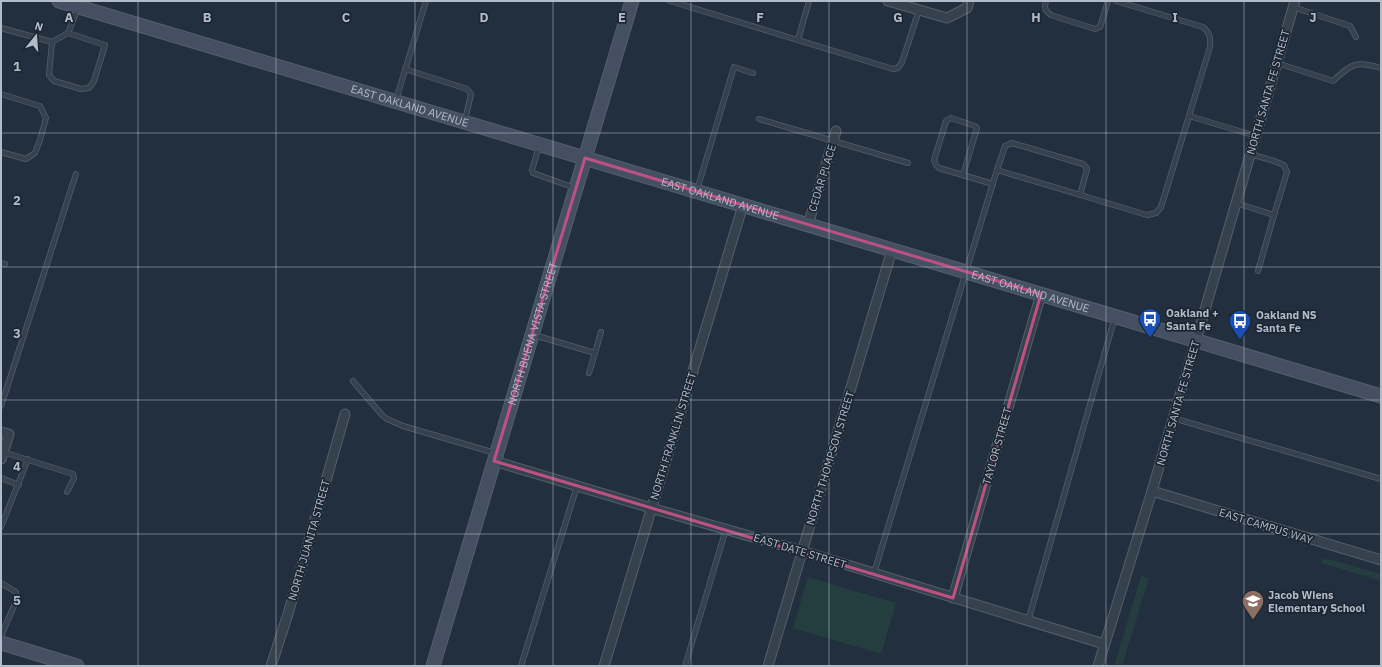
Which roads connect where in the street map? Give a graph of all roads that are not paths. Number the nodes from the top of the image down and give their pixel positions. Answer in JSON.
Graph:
{"nodes":[{"id":1,"x":59,"y":1,"type":"edge"},
{"id":2,"x":426,"y":1,"type":"edge"},
{"id":3,"x":632,"y":1,"type":"edge"},
{"id":4,"x":670,"y":1,"type":"edge"},
{"id":5,"x":809,"y":1,"type":"edge"},
{"id":6,"x":888,"y":1,"type":"edge"},
{"id":7,"x":1046,"y":1,"type":"edge"},
{"id":8,"x":1108,"y":1,"type":"edge"},
{"id":9,"x":1116,"y":1,"type":"edge"},
{"id":10,"x":968,"y":4,"type":"edge"},
{"id":11,"x":1294,"y":4,"type":"edge"},
{"id":12,"x":78,"y":7,"type":"junction"},
{"id":13,"x":919,"y":10,"type":"junction"},
{"id":14,"x":1,"y":28,"type":"edge"},
{"id":15,"x":68,"y":33,"type":"junction"},
{"id":16,"x":1356,"y":36,"type":"dead end"},
{"id":17,"x":798,"y":40,"type":"junction"},
{"id":18,"x":52,"y":42,"type":"junction"},
{"id":19,"x":1277,"y":63,"type":"junction"},
{"id":20,"x":1381,"y":68,"type":"edge"},
{"id":21,"x":405,"y":69,"type":"junction"},
{"id":22,"x":753,"y":73,"type":"dead end"},
{"id":23,"x":1,"y":94,"type":"edge"},
{"id":24,"x":396,"y":102,"type":"junction"},
{"id":25,"x":1189,"y":116,"type":"junction"},
{"id":26,"x":759,"y":119,"type":"dead end"},
{"id":27,"x":464,"y":122,"type":"junction"},
{"id":28,"x":836,"y":131,"type":"dead end"},
{"id":29,"x":1256,"y":136,"type":"junction"},
{"id":30,"x":834,"y":141,"type":"junction"},
{"id":31,"x":539,"y":145,"type":"junction"},
{"id":32,"x":1,"y":152,"type":"edge"},
{"id":33,"x":1250,"y":154,"type":"junction"},
{"id":34,"x":585,"y":158,"type":"junction"},
{"id":35,"x":908,"y":163,"type":"dead end"},
{"id":36,"x":997,"y":170,"type":"junction"},
{"id":37,"x":76,"y":174,"type":"dead end"},
{"id":38,"x":963,"y":175,"type":"junction"},
{"id":39,"x":993,"y":184,"type":"junction"},
{"id":40,"x":576,"y":188,"type":"junction"},
{"id":41,"x":697,"y":192,"type":"junction"},
{"id":42,"x":1080,"y":195,"type":"junction"},
{"id":43,"x":1236,"y":203,"type":"junction"},
{"id":44,"x":743,"y":206,"type":"junction"},
{"id":45,"x":1274,"y":215,"type":"junction"},
{"id":46,"x":808,"y":225,"type":"junction"},
{"id":47,"x":892,"y":250,"type":"junction"},
{"id":48,"x":1258,"y":271,"type":"dead end"},
{"id":49,"x":966,"y":272,"type":"junction"},
{"id":50,"x":1041,"y":294,"type":"junction"},
{"id":51,"x":1115,"y":316,"type":"junction"},
{"id":52,"x":601,"y":332,"type":"dead end"},
{"id":53,"x":532,"y":334,"type":"junction"},
{"id":54,"x":1196,"y":341,"type":"junction"},
{"id":55,"x":595,"y":353,"type":"junction"},
{"id":56,"x":589,"y":373,"type":"dead end"},
{"id":57,"x":353,"y":381,"type":"dead end"},
{"id":58,"x":1381,"y":396,"type":"edge"},
{"id":59,"x":1,"y":406,"type":"edge"},
{"id":60,"x":345,"y":414,"type":"dead end"},
{"id":61,"x":1173,"y":418,"type":"junction"},
{"id":62,"x":5,"y":433,"type":"edge"},
{"id":63,"x":2,"y":456,"type":"edge"},
{"id":64,"x":495,"y":457,"type":"junction"},
{"id":65,"x":28,"y":459,"type":"junction"},
{"id":66,"x":1,"y":478,"type":"edge"},
{"id":67,"x":1381,"y":479,"type":"edge"},
{"id":68,"x":19,"y":485,"type":"junction"},
{"id":69,"x":576,"y":486,"type":"junction"},
{"id":70,"x":1152,"y":491,"type":"junction"},
{"id":71,"x":67,"y":492,"type":"dead end"},
{"id":72,"x":651,"y":508,"type":"junction"},
{"id":73,"x":1,"y":527,"type":"edge"},
{"id":74,"x":726,"y":530,"type":"junction"},
{"id":75,"x":802,"y":551,"type":"junction"},
{"id":76,"x":1381,"y":560,"type":"edge"},
{"id":77,"x":874,"y":574,"type":"junction"},
{"id":78,"x":1,"y":584,"type":"edge"},
{"id":79,"x":952,"y":598,"type":"junction"},
{"id":80,"x":1028,"y":621,"type":"junction"},
{"id":81,"x":1,"y":636,"type":"edge"},
{"id":82,"x":1,"y":643,"type":"edge"},
{"id":83,"x":1104,"y":644,"type":"junction"},
{"id":84,"x":61,"y":664,"type":"edge"},
{"id":85,"x":77,"y":666,"type":"edge"},
{"id":86,"x":271,"y":666,"type":"edge"},
{"id":87,"x":433,"y":666,"type":"edge"},
{"id":88,"x":521,"y":666,"type":"edge"},
{"id":89,"x":604,"y":666,"type":"edge"},
{"id":90,"x":685,"y":666,"type":"edge"},
{"id":91,"x":768,"y":666,"type":"edge"},
{"id":92,"x":1098,"y":666,"type":"edge"}],
"edges":[{"from":1,"to":12,"type":"street","name":"EAST OAKLAND AVENUE"},
{"from":2,"to":21,"type":"lane"},
{"from":3,"to":34,"type":"street","name":"NORTH BUENA VISTA STREET"},
{"from":4,"to":17,"type":"lane"},
{"from":5,"to":17,"type":"lane"},
{"from":6,"to":13,"type":"street"},
{"from":7,"to":8,"type":"lane"},
{"from":9,"to":25,"type":"lane"},
{"from":10,"to":13,"type":"street"},
{"from":11,"to":16,"type":"lane"},
{"from":11,"to":19,"type":"street","name":"NORTH SANTA FE STREET"},
{"from":12,"to":15,"type":"lane"},
{"from":12,"to":24,"type":"street","name":"EAST OAKLAND AVENUE"},
{"from":13,"to":17,"type":"lane"},
{"from":14,"to":18,"type":"lane"},
{"from":15,"to":18,"type":"lane"},
{"from":15,"to":18,"type":"lane"},
{"from":19,"to":20,"type":"lane"},
{"from":19,"to":29,"type":"street","name":"NORTH SANTA FE STREET"},
{"from":21,"to":24,"type":"lane"},
{"from":21,"to":27,"type":"lane"},
{"from":22,"to":41,"type":"lane"},
{"from":23,"to":32,"type":"lane"},
{"from":24,"to":27,"type":"street","name":"EAST OAKLAND AVENUE"},
{"from":25,"to":29,"type":"lane"},
{"from":25,"to":42,"type":"lane"},
{"from":26,"to":30,"type":"lane"},
{"from":27,"to":31,"type":"street","name":"EAST OAKLAND AVENUE"},
{"from":28,"to":30,"type":"street","name":"CEDAR PLACE"},
{"from":29,"to":33,"type":"street","name":"NORTH SANTA FE STREET"},
{"from":30,"to":35,"type":"lane"},
{"from":30,"to":46,"type":"street","name":"CEDAR PLACE"},
{"from":31,"to":34,"type":"street","name":"EAST OAKLAND AVENUE"},
{"from":31,"to":40,"type":"lane"},
{"from":33,"to":43,"type":"street","name":"NORTH SANTA FE STREET"},
{"from":33,"to":45,"type":"lane"},
{"from":34,"to":40,"type":"street","name":"NORTH BUENA VISTA STREET"},
{"from":34,"to":41,"type":"street","name":"EAST OAKLAND AVENUE"},
{"from":36,"to":39,"type":"lane"},
{"from":36,"to":42,"type":"lane"},
{"from":36,"to":42,"type":"lane"},
{"from":37,"to":59,"type":"lane"},
{"from":38,"to":38,"type":"lane"},
{"from":38,"to":39,"type":"lane"},
{"from":39,"to":49,"type":"lane"},
{"from":40,"to":53,"type":"street","name":"NORTH BUENA VISTA STREET"},
{"from":41,"to":44,"type":"street","name":"EAST OAKLAND AVENUE"},
{"from":43,"to":45,"type":"lane"},
{"from":43,"to":54,"type":"street","name":"NORTH SANTA FE STREET"},
{"from":44,"to":46,"type":"street","name":"EAST OAKLAND AVENUE"},
{"from":44,"to":72,"type":"street","name":"NORTH FRANKLIN STREET"},
{"from":45,"to":48,"type":"lane"},
{"from":46,"to":47,"type":"street","name":"EAST OAKLAND AVENUE"},
{"from":47,"to":49,"type":"street","name":"EAST OAKLAND AVENUE"},
{"from":47,"to":75,"type":"street","name":"NORTH THOMPSON STREET"},
{"from":49,"to":50,"type":"street","name":"EAST OAKLAND AVENUE"},
{"from":49,"to":77,"type":"lane"},
{"from":50,"to":51,"type":"street","name":"EAST OAKLAND AVENUE"},
{"from":50,"to":79,"type":"street","name":"TAYLOR STREET"},
{"from":51,"to":54,"type":"street","name":"EAST OAKLAND AVENUE"},
{"from":51,"to":80,"type":"lane"},
{"from":52,"to":55,"type":"lane"},
{"from":53,"to":55,"type":"lane"},
{"from":53,"to":64,"type":"street","name":"NORTH BUENA VISTA STREET"},
{"from":54,"to":58,"type":"street","name":"EAST OAKLAND AVENUE"},
{"from":54,"to":61,"type":"street","name":"NORTH SANTA FE STREET"},
{"from":55,"to":56,"type":"lane"},
{"from":57,"to":64,"type":"lane"},
{"from":60,"to":86,"type":"street","name":"NORTH JUANITA STREET"},
{"from":61,"to":67,"type":"lane"},
{"from":61,"to":70,"type":"street","name":"NORTH SANTA FE STREET"},
{"from":62,"to":63,"type":"street"},
{"from":63,"to":65,"type":"lane"},
{"from":64,"to":69,"type":"street","name":"EAST DATE STREET"},
{"from":64,"to":87,"type":"street","name":"NORTH BUENA VISTA STREET"},
{"from":65,"to":68,"type":"lane"},
{"from":65,"to":71,"type":"lane"},
{"from":66,"to":68,"type":"lane"},
{"from":68,"to":73,"type":"lane"},
{"from":69,"to":72,"type":"street","name":"EAST DATE STREET"},
{"from":69,"to":88,"type":"lane"},
{"from":70,"to":76,"type":"street","name":"EAST CAMPUS WAY"},
{"from":70,"to":83,"type":"street","name":"NORTH SANTA FE STREET"},
{"from":72,"to":74,"type":"street","name":"EAST DATE STREET"},
{"from":72,"to":89,"type":"street","name":"NORTH FRANKLIN STREET"},
{"from":74,"to":75,"type":"street","name":"EAST DATE STREET"},
{"from":74,"to":90,"type":"lane"},
{"from":75,"to":77,"type":"street","name":"EAST DATE STREET"},
{"from":75,"to":91,"type":"street","name":"NORTH THOMPSON STREET"},
{"from":77,"to":79,"type":"street","name":"EAST DATE STREET"},
{"from":78,"to":81,"type":"lane"},
{"from":79,"to":80,"type":"street","name":"EAST DATE STREET"},
{"from":80,"to":83,"type":"street","name":"EAST DATE STREET"},
{"from":82,"to":84,"type":"street"},
{"from":83,"to":92,"type":"street","name":"NORTH SANTA FE STREET"},
{"from":84,"to":85,"type":"street"}]}
